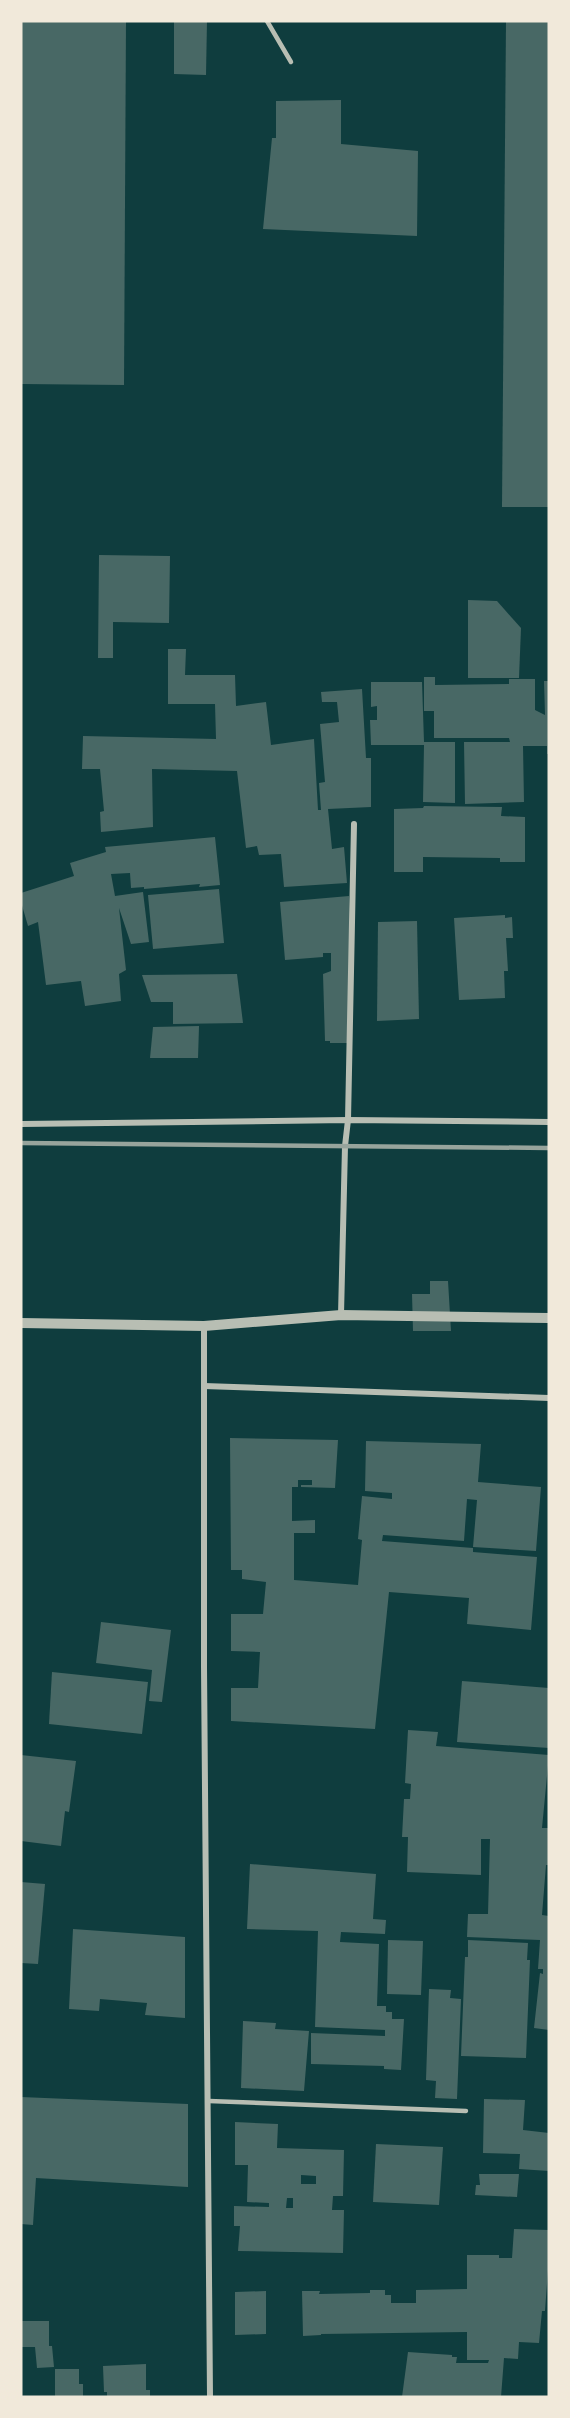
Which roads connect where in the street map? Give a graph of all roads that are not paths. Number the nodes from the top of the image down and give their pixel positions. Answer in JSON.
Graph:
{"nodes":[{"id":1,"x":267,"y":21,"type":"edge"},
{"id":2,"x":291,"y":62,"type":"dead end"},
{"id":3,"x":354,"y":824,"type":"dead end"},
{"id":4,"x":348,"y":1120,"type":"junction"},
{"id":5,"x":549,"y":1122,"type":"edge"},
{"id":6,"x":21,"y":1124,"type":"edge"},
{"id":7,"x":341,"y":1315,"type":"junction"},
{"id":8,"x":549,"y":1318,"type":"edge"},
{"id":9,"x":21,"y":1323,"type":"edge"},
{"id":10,"x":204,"y":1326,"type":"junction"},
{"id":11,"x":204,"y":1386,"type":"junction"},
{"id":12,"x":549,"y":1398,"type":"edge"},
{"id":13,"x":209,"y":2101,"type":"junction"},
{"id":14,"x":466,"y":2111,"type":"dead end"},
{"id":15,"x":210,"y":2397,"type":"edge"}],
"edges":[{"from":1,"to":2,"type":"lane"},
{"from":3,"to":4,"type":"street"},
{"from":4,"to":5,"type":"street"},
{"from":4,"to":6,"type":"street"},
{"from":4,"to":7,"type":"street"},
{"from":7,"to":8,"type":"street"},
{"from":7,"to":10,"type":"street"},
{"from":9,"to":10,"type":"street"},
{"from":10,"to":11,"type":"street"},
{"from":11,"to":12,"type":"street"},
{"from":11,"to":13,"type":"street"},
{"from":13,"to":14,"type":"lane"},
{"from":13,"to":15,"type":"street"}]}
